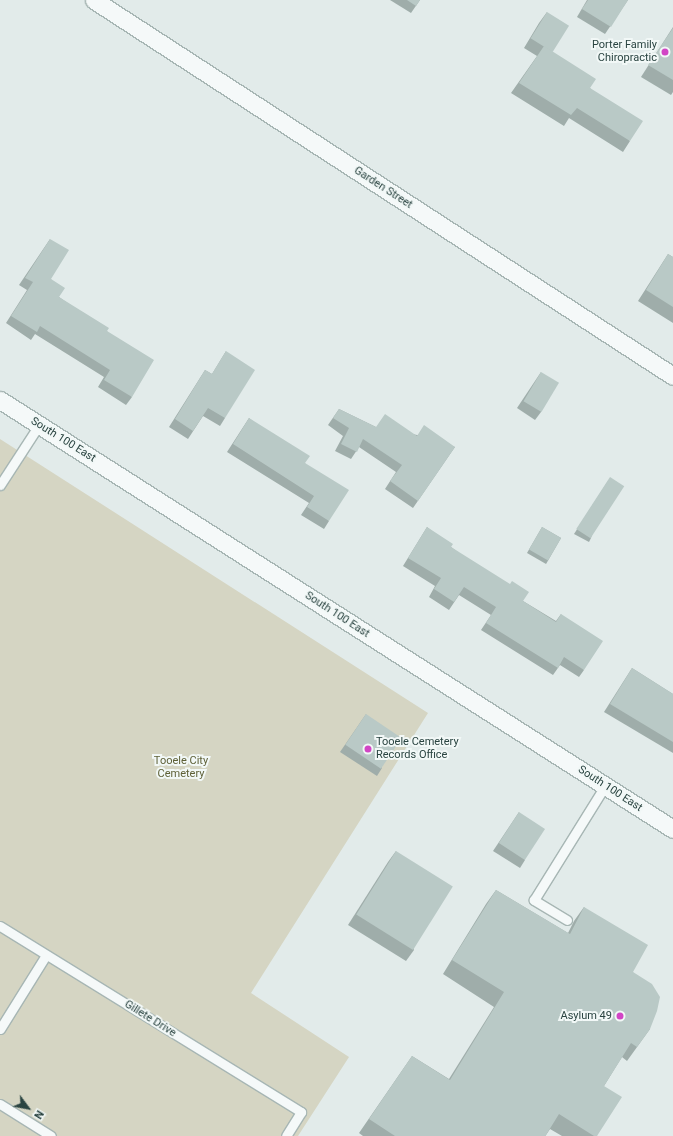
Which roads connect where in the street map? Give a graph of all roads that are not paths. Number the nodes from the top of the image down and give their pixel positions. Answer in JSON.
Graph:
{"nodes":[{"id":1,"x":94,"y":0,"type":"edge"},
{"id":2,"x":673,"y":376,"type":"edge"},
{"id":3,"x":0,"y":400,"type":"edge"},
{"id":4,"x":39,"y":425,"type":"junction"},
{"id":5,"x":0,"y":485,"type":"edge"},
{"id":6,"x":606,"y":786,"type":"junction"},
{"id":7,"x":673,"y":829,"type":"edge"},
{"id":8,"x":566,"y":920,"type":"dead end"},
{"id":9,"x":0,"y":926,"type":"edge"},
{"id":10,"x":46,"y":955,"type":"junction"},
{"id":11,"x":0,"y":1029,"type":"edge"},
{"id":12,"x":0,"y":1104,"type":"edge"},
{"id":13,"x":51,"y":1136,"type":"edge"},
{"id":14,"x":286,"y":1136,"type":"edge"}],
"edges":[{"from":1,"to":2,"type":"street","name":"Garden Street"},
{"from":3,"to":4,"type":"street","name":"South 100 East"},
{"from":4,"to":5,"type":"lane"},
{"from":4,"to":6,"type":"street","name":"South 100 East"},
{"from":6,"to":7,"type":"street","name":"South 100 East"},
{"from":6,"to":8,"type":"lane"},
{"from":9,"to":10,"type":"lane","name":"Gillete Drive"},
{"from":10,"to":11,"type":"lane"},
{"from":10,"to":14,"type":"lane","name":"Gillete Drive"},
{"from":12,"to":13,"type":"lane"}]}
